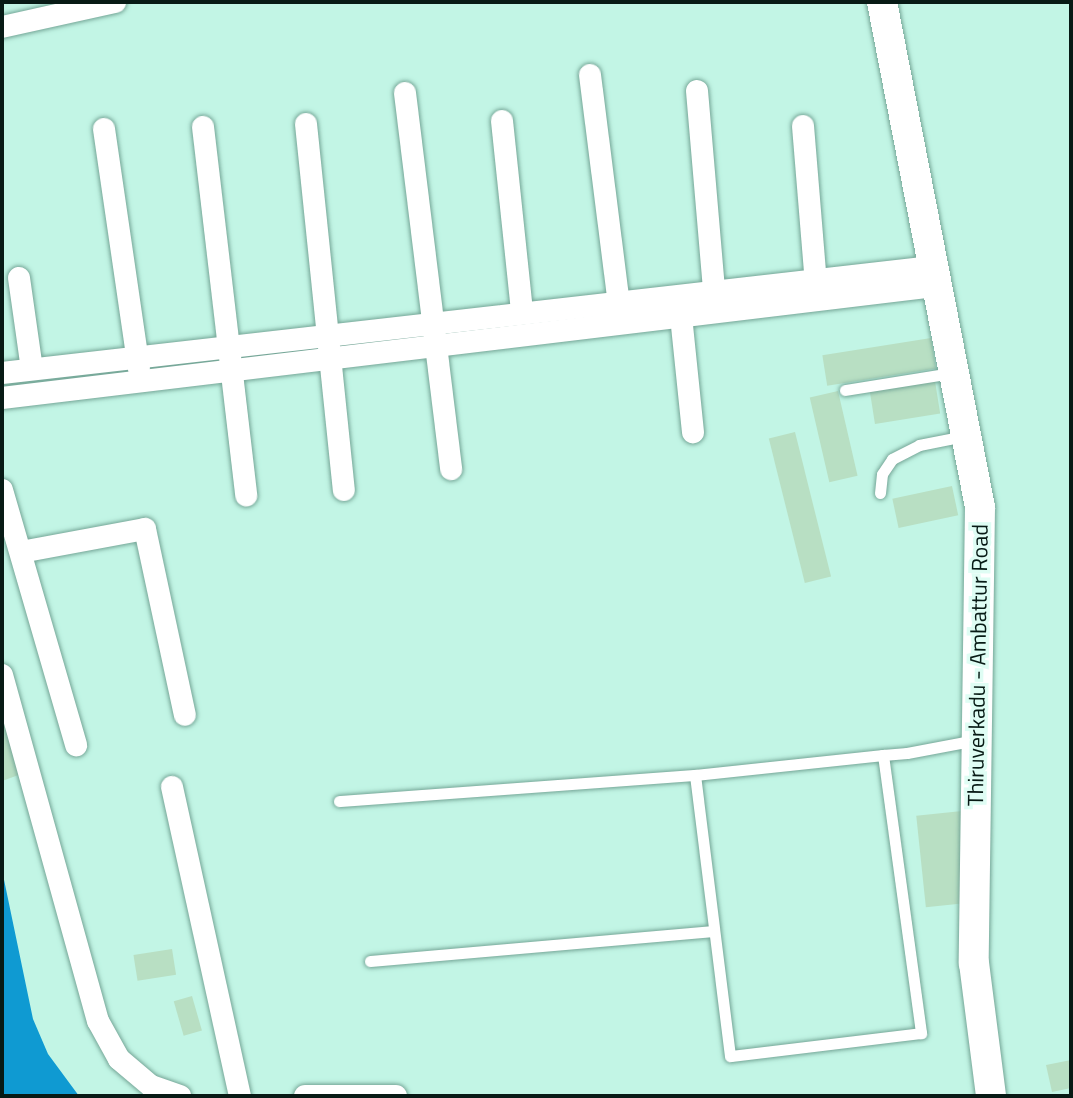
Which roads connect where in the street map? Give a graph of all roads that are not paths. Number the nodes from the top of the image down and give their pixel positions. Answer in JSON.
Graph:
{"nodes":[{"id":1,"x":115,"y":2,"type":"edge"},
{"id":2,"x":882,"y":2,"type":"edge"},
{"id":3,"x":66,"y":7,"type":"edge"},
{"id":4,"x":2,"y":27,"type":"edge"},
{"id":5,"x":590,"y":75,"type":"dead end"},
{"id":6,"x":697,"y":91,"type":"dead end"},
{"id":7,"x":405,"y":93,"type":"dead end"},
{"id":8,"x":502,"y":121,"type":"dead end"},
{"id":9,"x":306,"y":124,"type":"dead end"},
{"id":10,"x":803,"y":126,"type":"dead end"},
{"id":11,"x":203,"y":127,"type":"dead end"},
{"id":12,"x":104,"y":129,"type":"dead end"},
{"id":13,"x":934,"y":277,"type":"junction"},
{"id":14,"x":19,"y":278,"type":"dead end"},
{"id":15,"x":817,"y":290,"type":"junction"},
{"id":16,"x":714,"y":291,"type":"junction"},
{"id":17,"x":522,"y":312,"type":"junction"},
{"id":18,"x":619,"y":312,"type":"junction"},
{"id":19,"x":681,"y":316,"type":"junction"},
{"id":20,"x":435,"y":322,"type":"junction"},
{"id":21,"x":328,"y":335,"type":"junction"},
{"id":22,"x":438,"y":345,"type":"junction"},
{"id":23,"x":228,"y":346,"type":"junction"},
{"id":24,"x":138,"y":357,"type":"junction"},
{"id":25,"x":330,"y":358,"type":"junction"},
{"id":26,"x":32,"y":369,"type":"junction"},
{"id":27,"x":231,"y":370,"type":"junction"},
{"id":28,"x":954,"y":372,"type":"junction"},
{"id":29,"x":2,"y":373,"type":"edge"},
{"id":30,"x":141,"y":381,"type":"junction"},
{"id":31,"x":845,"y":390,"type":"dead end"},
{"id":32,"x":2,"y":398,"type":"edge"},
{"id":33,"x":693,"y":432,"type":"dead end"},
{"id":34,"x":965,"y":436,"type":"junction"},
{"id":35,"x":451,"y":469,"type":"dead end"},
{"id":36,"x":2,"y":490,"type":"edge"},
{"id":37,"x":344,"y":490,"type":"dead end"},
{"id":38,"x":880,"y":493,"type":"dead end"},
{"id":39,"x":246,"y":495,"type":"dead end"},
{"id":40,"x":21,"y":552,"type":"junction"},
{"id":41,"x":2,"y":675,"type":"edge"},
{"id":42,"x":185,"y":715,"type":"dead end"},
{"id":43,"x":981,"y":740,"type":"junction"},
{"id":44,"x":76,"y":745,"type":"dead end"},
{"id":45,"x":883,"y":755,"type":"junction"},
{"id":46,"x":695,"y":775,"type":"junction"},
{"id":47,"x":172,"y":787,"type":"dead end"},
{"id":48,"x":339,"y":801,"type":"dead end"},
{"id":49,"x":714,"y":931,"type":"junction"},
{"id":50,"x":370,"y":961,"type":"dead end"},
{"id":51,"x":180,"y":1096,"type":"edge"},
{"id":52,"x":240,"y":1096,"type":"edge"},
{"id":53,"x":305,"y":1096,"type":"edge"},
{"id":54,"x":396,"y":1096,"type":"edge"},
{"id":55,"x":991,"y":1096,"type":"edge"}],
"edges":[{"from":1,"to":3,"type":"street"},
{"from":2,"to":13,"type":"main road","name":"Thiruverkadu - Ambattur Road"},
{"from":3,"to":4,"type":"street"},
{"from":5,"to":18,"type":"street"},
{"from":6,"to":16,"type":"street"},
{"from":7,"to":20,"type":"street"},
{"from":8,"to":17,"type":"street"},
{"from":9,"to":21,"type":"street"},
{"from":10,"to":15,"type":"street"},
{"from":11,"to":23,"type":"street"},
{"from":12,"to":24,"type":"street"},
{"from":13,"to":15,"type":"street"},
{"from":13,"to":28,"type":"main road","name":"Thiruverkadu - Ambattur Road"},
{"from":14,"to":26,"type":"street"},
{"from":15,"to":16,"type":"street"},
{"from":15,"to":19,"type":"street"},
{"from":16,"to":18,"type":"street"},
{"from":17,"to":18,"type":"street"},
{"from":17,"to":20,"type":"street"},
{"from":18,"to":19,"type":"street"},
{"from":18,"to":22,"type":"street"},
{"from":19,"to":33,"type":"street"},
{"from":20,"to":21,"type":"street"},
{"from":20,"to":22,"type":"street"},
{"from":21,"to":23,"type":"street"},
{"from":21,"to":25,"type":"street"},
{"from":22,"to":25,"type":"street"},
{"from":22,"to":35,"type":"street"},
{"from":23,"to":24,"type":"street"},
{"from":23,"to":27,"type":"street"},
{"from":24,"to":26,"type":"street"},
{"from":24,"to":30,"type":"street"},
{"from":25,"to":27,"type":"street"},
{"from":25,"to":37,"type":"street"},
{"from":26,"to":29,"type":"street"},
{"from":27,"to":30,"type":"street"},
{"from":27,"to":39,"type":"street"},
{"from":28,"to":31,"type":"lane"},
{"from":28,"to":34,"type":"main road","name":"Thiruverkadu - Ambattur Road"},
{"from":30,"to":32,"type":"street"},
{"from":34,"to":38,"type":"lane"},
{"from":34,"to":43,"type":"main road","name":"Thiruverkadu - Ambattur Road"},
{"from":36,"to":40,"type":"street"},
{"from":40,"to":42,"type":"street"},
{"from":40,"to":44,"type":"street"},
{"from":41,"to":51,"type":"street"},
{"from":43,"to":45,"type":"lane"},
{"from":43,"to":55,"type":"main road","name":"Thiruverkadu - Ambattur Road"},
{"from":45,"to":46,"type":"lane"},
{"from":45,"to":49,"type":"lane"},
{"from":46,"to":48,"type":"lane"},
{"from":46,"to":49,"type":"lane"},
{"from":47,"to":52,"type":"street"},
{"from":49,"to":50,"type":"lane"},
{"from":53,"to":54,"type":"street"}]}
